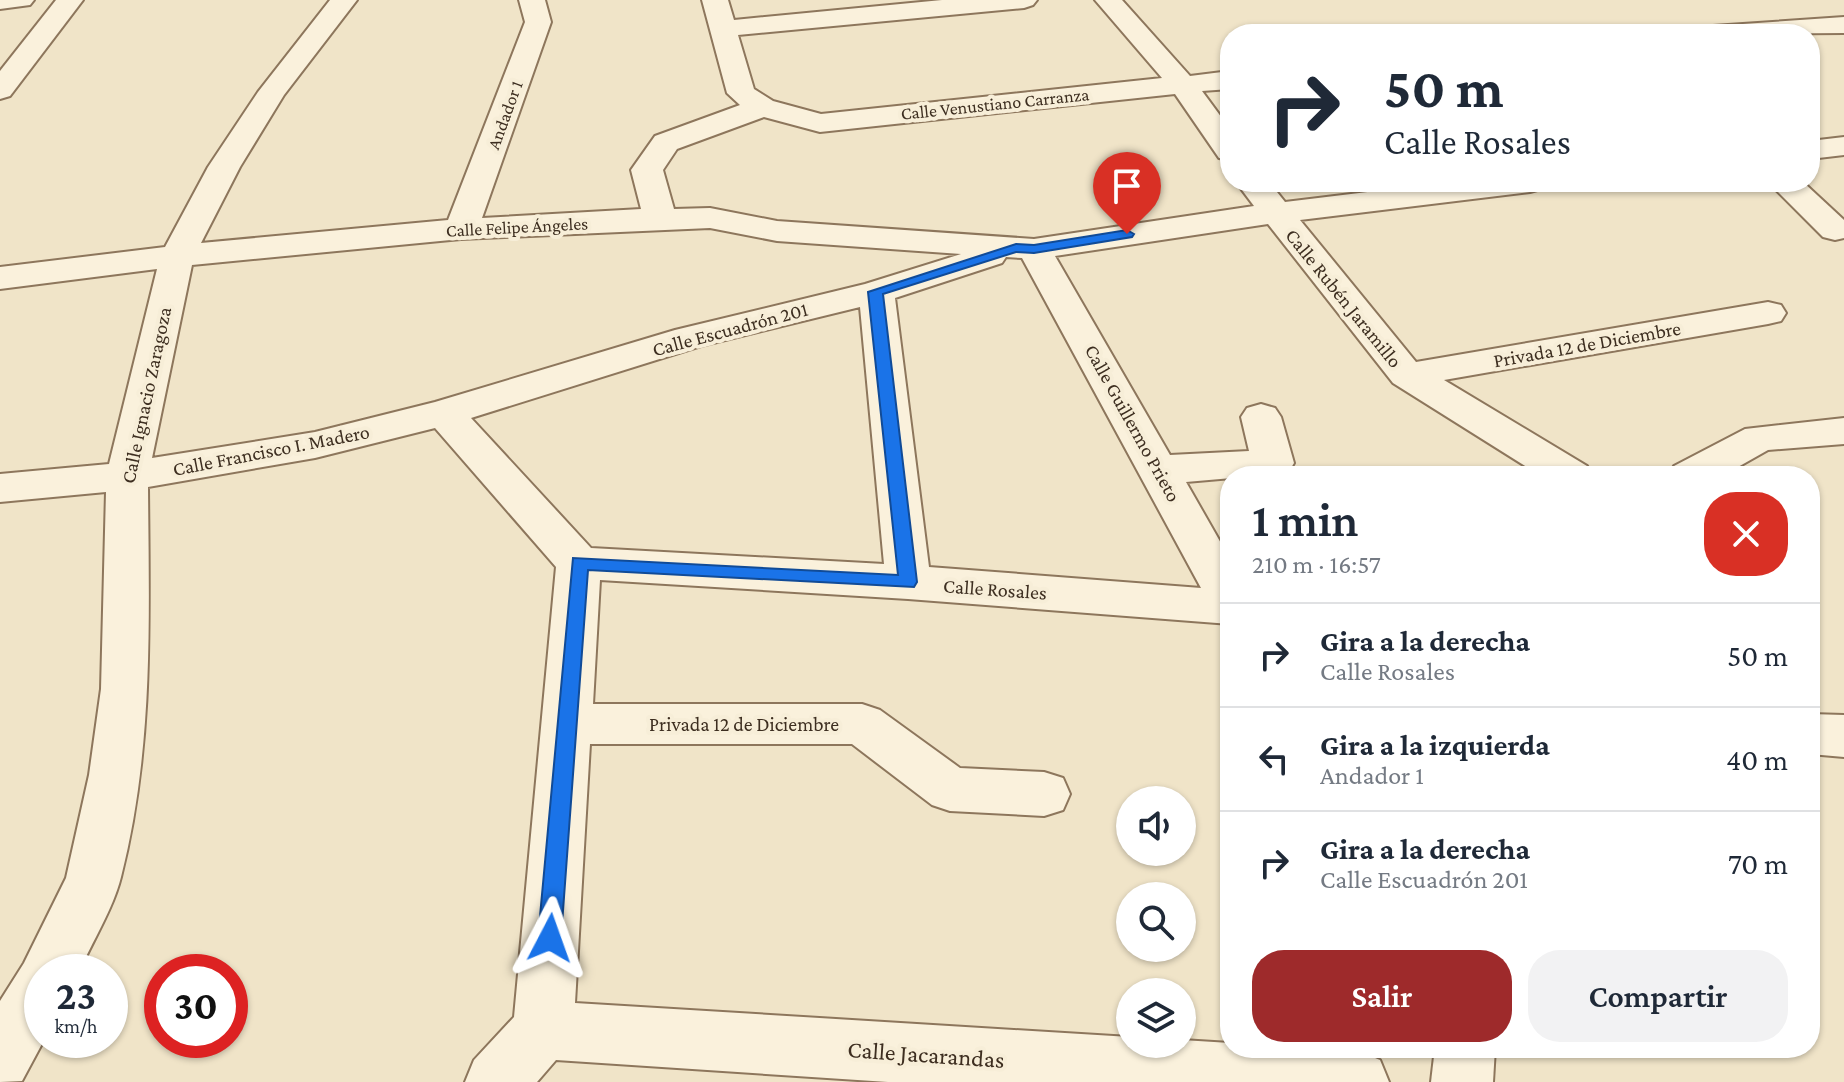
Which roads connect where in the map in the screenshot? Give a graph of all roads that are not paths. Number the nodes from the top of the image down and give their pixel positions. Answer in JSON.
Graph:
{"nodes":[{"id":1,"x":21,"y":0,"type":"edge"},
{"id":2,"x":70,"y":0,"type":"edge"},
{"id":3,"x":344,"y":0,"type":"edge"},
{"id":4,"x":532,"y":0,"type":"edge"},
{"id":5,"x":715,"y":0,"type":"edge"},
{"id":6,"x":1024,"y":0,"type":"edge"},
{"id":7,"x":1108,"y":0,"type":"edge"},
{"id":8,"x":0,"y":1,"type":"edge"},
{"id":9,"x":1844,"y":25,"type":"edge"},
{"id":10,"x":1820,"y":27,"type":"edge"},
{"id":11,"x":722,"y":29,"type":"junction"},
{"id":12,"x":1220,"y":81,"type":"edge"},
{"id":13,"x":1183,"y":85,"type":"junction"},
{"id":14,"x":0,"y":90,"type":"edge"},
{"id":15,"x":763,"y":107,"type":"junction"},
{"id":16,"x":1220,"y":137,"type":"edge"},
{"id":17,"x":1844,"y":146,"type":"edge"},
{"id":18,"x":1820,"y":149,"type":"edge"},
{"id":19,"x":1259,"y":192,"type":"edge"},
{"id":20,"x":1447,"y":192,"type":"edge"},
{"id":21,"x":1795,"y":192,"type":"edge"},
{"id":22,"x":1274,"y":213,"type":"junction"},
{"id":23,"x":660,"y":219,"type":"junction"},
{"id":24,"x":461,"y":229,"type":"junction"},
{"id":25,"x":1835,"y":230,"type":"dead end"},
{"id":26,"x":1025,"y":249,"type":"junction"},
{"id":27,"x":177,"y":256,"type":"junction"},
{"id":28,"x":0,"y":278,"type":"edge"},
{"id":29,"x":876,"y":292,"type":"junction"},
{"id":30,"x":1768,"y":313,"type":"dead end"},
{"id":31,"x":1407,"y":375,"type":"junction"},
{"id":32,"x":444,"y":413,"type":"junction"},
{"id":33,"x":1261,"y":417,"type":"dead end"},
{"id":34,"x":1844,"y":431,"type":"edge"},
{"id":35,"x":1220,"y":466,"type":"edge"},
{"id":36,"x":1224,"y":466,"type":"edge"},
{"id":37,"x":1556,"y":466,"type":"edge"},
{"id":38,"x":1707,"y":466,"type":"edge"},
{"id":39,"x":1159,"y":470,"type":"junction"},
{"id":40,"x":127,"y":476,"type":"junction"},
{"id":41,"x":0,"y":488,"type":"edge"},
{"id":42,"x":579,"y":563,"type":"junction"},
{"id":43,"x":1220,"y":581,"type":"edge"},
{"id":44,"x":908,"y":582,"type":"junction"},
{"id":45,"x":1220,"y":606,"type":"edge"},
{"id":46,"x":566,"y":724,"type":"junction"},
{"id":47,"x":1820,"y":735,"type":"edge"},
{"id":48,"x":1844,"y":736,"type":"edge"},
{"id":49,"x":1044,"y":794,"type":"dead end"},
{"id":50,"x":58,"y":954,"type":"edge"},
{"id":51,"x":24,"y":1017,"type":"edge"},
{"id":52,"x":543,"y":1030,"type":"junction"},
{"id":53,"x":1464,"y":1058,"type":"edge"},
{"id":54,"x":0,"y":1060,"type":"edge"},
{"id":55,"x":496,"y":1082,"type":"edge"},
{"id":56,"x":1358,"y":1082,"type":"edge"},
{"id":57,"x":1462,"y":1082,"type":"edge"}],
"edges":[{"from":1,"to":8,"type":"street"},
{"from":2,"to":14,"type":"street"},
{"from":3,"to":27,"type":"street","name":"Calle Ignacio Zaragoza"},
{"from":4,"to":24,"type":"street","name":"Andador 1"},
{"from":5,"to":11,"type":"street"},
{"from":6,"to":11,"type":"street"},
{"from":7,"to":13,"type":"street"},
{"from":9,"to":10,"type":"street"},
{"from":11,"to":15,"type":"street"},
{"from":12,"to":13,"type":"street","name":"Calle Venustiano Carranza"},
{"from":13,"to":15,"type":"street","name":"Calle Venustiano Carranza"},
{"from":13,"to":16,"type":"street"},
{"from":15,"to":23,"type":"street"},
{"from":17,"to":18,"type":"street"},
{"from":19,"to":22,"type":"street","name":"Calle Rubén Jaramillo"},
{"from":20,"to":22,"type":"street"},
{"from":21,"to":25,"type":"street"},
{"from":22,"to":26,"type":"street"},
{"from":22,"to":31,"type":"street","name":"Calle Rubén Jaramillo"},
{"from":23,"to":24,"type":"street","name":"Calle Felipe Ángeles"},
{"from":23,"to":26,"type":"street","name":"Calle Felipe Ángeles"},
{"from":24,"to":27,"type":"street","name":"Calle Felipe Ángeles"},
{"from":26,"to":29,"type":"street","name":"Calle Escuadrón 201"},
{"from":26,"to":39,"type":"street","name":"Calle Guillermo Prieto"},
{"from":27,"to":28,"type":"street","name":"Calle Felipe Ángeles"},
{"from":27,"to":40,"type":"street","name":"Calle Ignacio Zaragoza"},
{"from":29,"to":32,"type":"street","name":"Calle Escuadrón 201"},
{"from":29,"to":44,"type":"street"},
{"from":30,"to":31,"type":"street","name":"Privada 12 de Diciembre"},
{"from":31,"to":37,"type":"street","name":"Calle Rubén Jaramillo"},
{"from":32,"to":40,"type":"street","name":"Calle Francisco I. Madero"},
{"from":32,"to":42,"type":"street"},
{"from":33,"to":36,"type":"street"},
{"from":34,"to":38,"type":"street"},
{"from":35,"to":39,"type":"street"},
{"from":39,"to":43,"type":"street","name":"Calle Guillermo Prieto"},
{"from":40,"to":41,"type":"street","name":"Calle Francisco I. Madero"},
{"from":40,"to":50,"type":"street","name":"Calle Ignacio Zaragoza"},
{"from":42,"to":44,"type":"street","name":"Calle Rosales"},
{"from":42,"to":46,"type":"street"},
{"from":44,"to":45,"type":"street","name":"Calle Rosales"},
{"from":46,"to":49,"type":"street","name":"Privada 12 de Diciembre"},
{"from":46,"to":52,"type":"street"},
{"from":47,"to":48,"type":"street"},
{"from":51,"to":54,"type":"street"},
{"from":52,"to":55,"type":"street"},
{"from":52,"to":56,"type":"street","name":"Calle Jacarandas"},
{"from":53,"to":57,"type":"street"}]}
